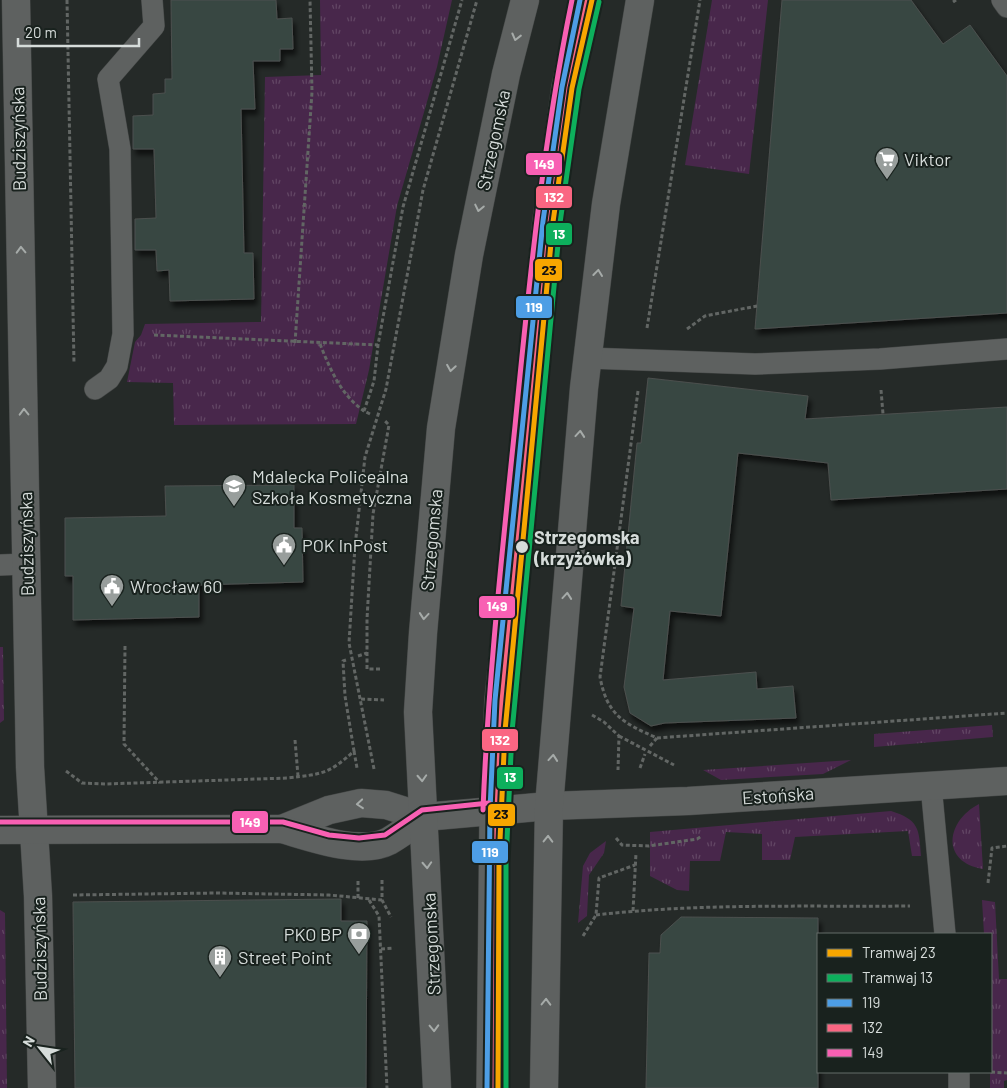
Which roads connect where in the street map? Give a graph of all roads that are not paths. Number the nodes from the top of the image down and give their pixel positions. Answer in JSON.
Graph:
{"nodes":[{"id":1,"x":16,"y":0,"type":"edge"},
{"id":2,"x":152,"y":0,"type":"edge"},
{"id":3,"x":525,"y":0,"type":"edge"},
{"id":4,"x":580,"y":0,"type":"edge"},
{"id":5,"x":640,"y":0,"type":"edge"},
{"id":6,"x":1002,"y":0,"type":"edge"},
{"id":7,"x":1007,"y":7,"type":"edge"},
{"id":8,"x":1007,"y":348,"type":"edge"},
{"id":9,"x":587,"y":358,"type":"junction"},
{"id":10,"x":96,"y":389,"type":"dead end"},
{"id":11,"x":13,"y":564,"type":"edge"},
{"id":12,"x":1007,"y":781,"type":"edge"},
{"id":13,"x":931,"y":785,"type":"junction"},
{"id":14,"x":549,"y":806,"type":"junction"},
{"id":15,"x":490,"y":810,"type":"junction"},
{"id":16,"x":424,"y":817,"type":"junction"},
{"id":17,"x":34,"y":829,"type":"junction"},
{"id":18,"x":282,"y":829,"type":"junction"},
{"id":19,"x":0,"y":830,"type":"edge"},
{"id":20,"x":945,"y":933,"type":"edge"},
{"id":21,"x":959,"y":1073,"type":"edge"},
{"id":22,"x":42,"y":1088,"type":"edge"},
{"id":23,"x":437,"y":1088,"type":"edge"},
{"id":24,"x":487,"y":1088,"type":"edge"},
{"id":25,"x":544,"y":1088,"type":"edge"},
{"id":26,"x":959,"y":1088,"type":"edge"}],
"edges":[{"from":11,"to":1,"type":"street","name":"Budziszyńska","one_way":true},
{"from":2,"to":10,"type":"lane"},
{"from":3,"to":16,"type":"street","name":"Strzegomska","one_way":true},
{"from":4,"to":15,"type":"lane"},
{"from":9,"to":5,"type":"street","one_way":true},
{"from":6,"to":7,"type":"lane"},
{"from":8,"to":9,"type":"lane"},
{"from":14,"to":9,"type":"street","one_way":true},
{"from":11,"to":17,"type":"street","name":"Budziszyńska"},
{"from":12,"to":13,"type":"street","name":"Estońska"},
{"from":13,"to":14,"type":"street","name":"Estońska"},
{"from":13,"to":20,"type":"lane"},
{"from":14,"to":15,"type":"street","name":"Estońska"},
{"from":25,"to":14,"type":"street","one_way":true},
{"from":15,"to":16,"type":"street","name":"Estońska"},
{"from":15,"to":24,"type":"lane"},
{"from":16,"to":18,"type":"street","one_way":true},
{"from":16,"to":18,"type":"street"},
{"from":16,"to":23,"type":"street","name":"Strzegomska","one_way":true},
{"from":17,"to":18,"type":"street"},
{"from":17,"to":19,"type":"street"},
{"from":17,"to":22,"type":"street","name":"Budziszyńska"},
{"from":21,"to":26,"type":"lane"}]}
